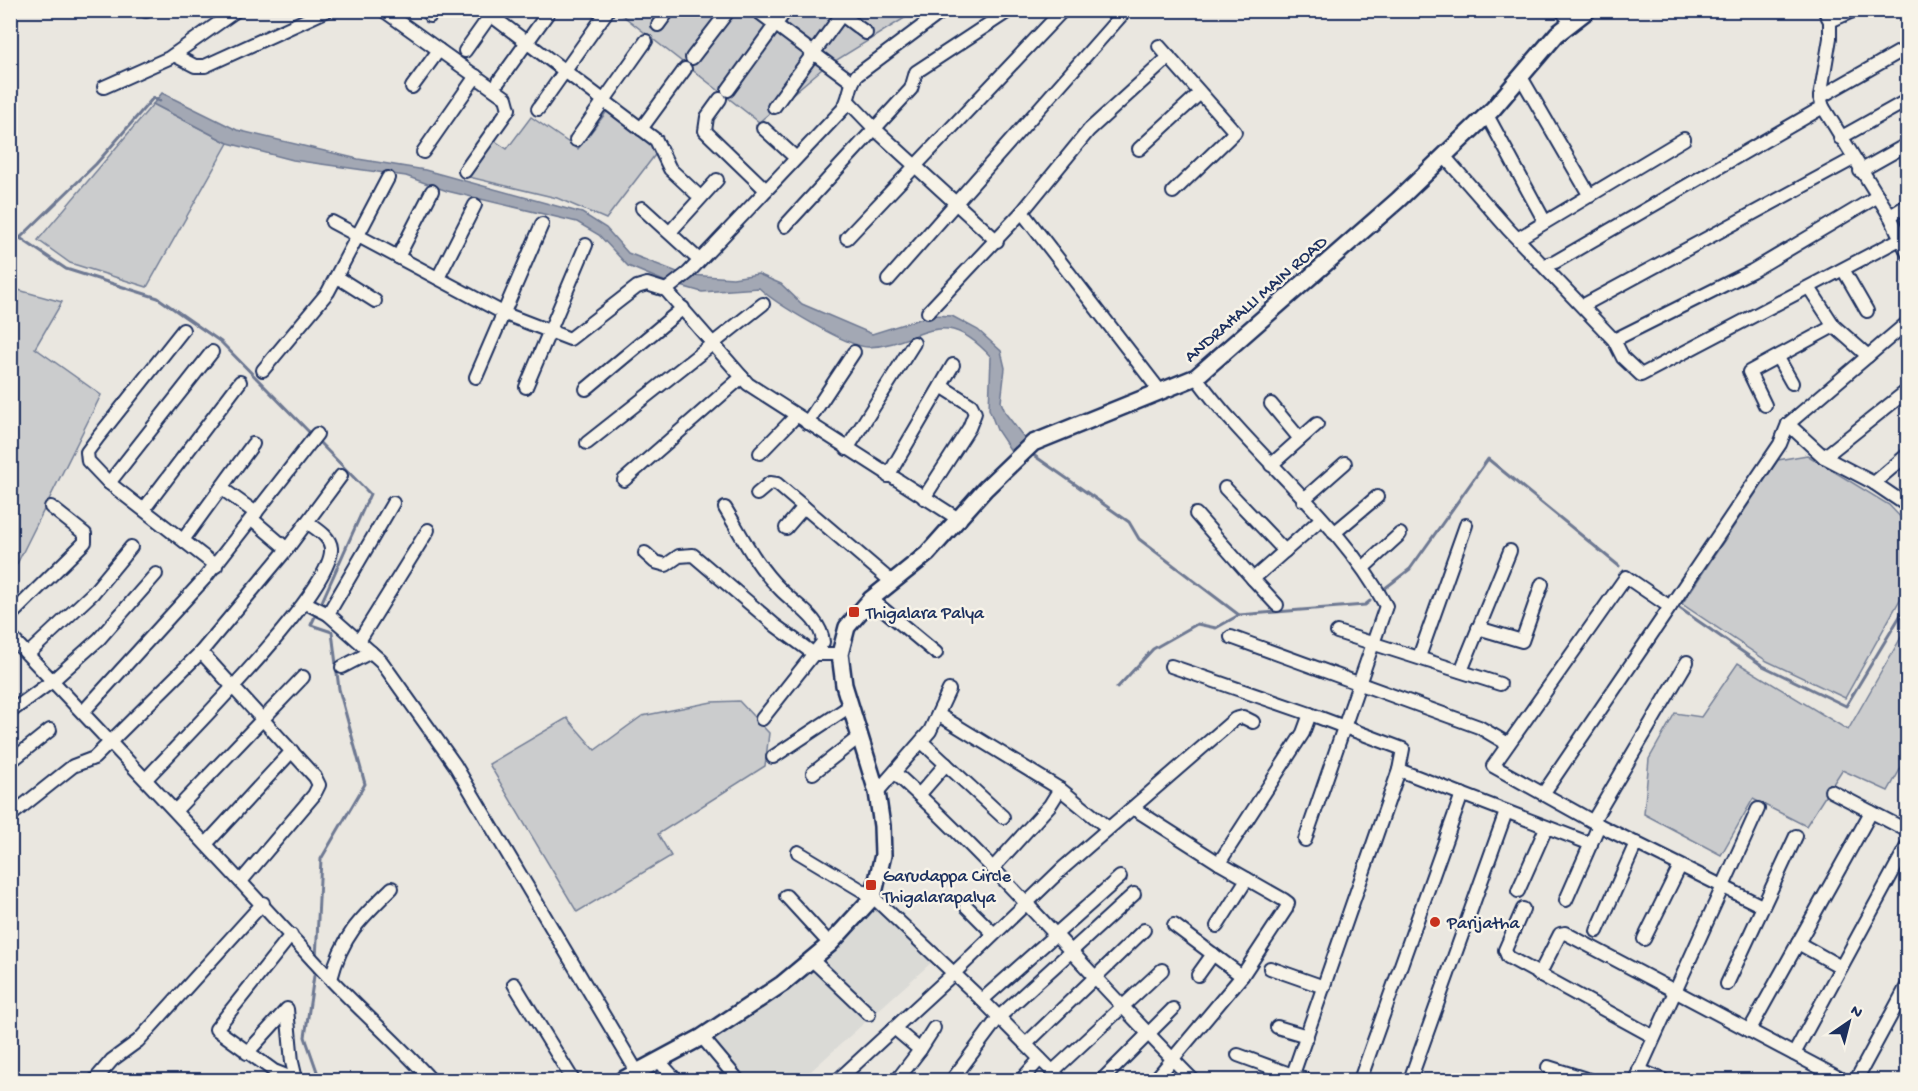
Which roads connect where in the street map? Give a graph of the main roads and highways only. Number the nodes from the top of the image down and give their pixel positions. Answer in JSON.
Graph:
{"nodes":[{"id":1,"x":1588,"y":10,"type":"edge"},
{"id":2,"x":622,"y":1080,"type":"edge"}],
"edges":[{"from":1,"to":2,"type":"main road","name":"ANDRAHALLI MAIN ROAD"}]}
